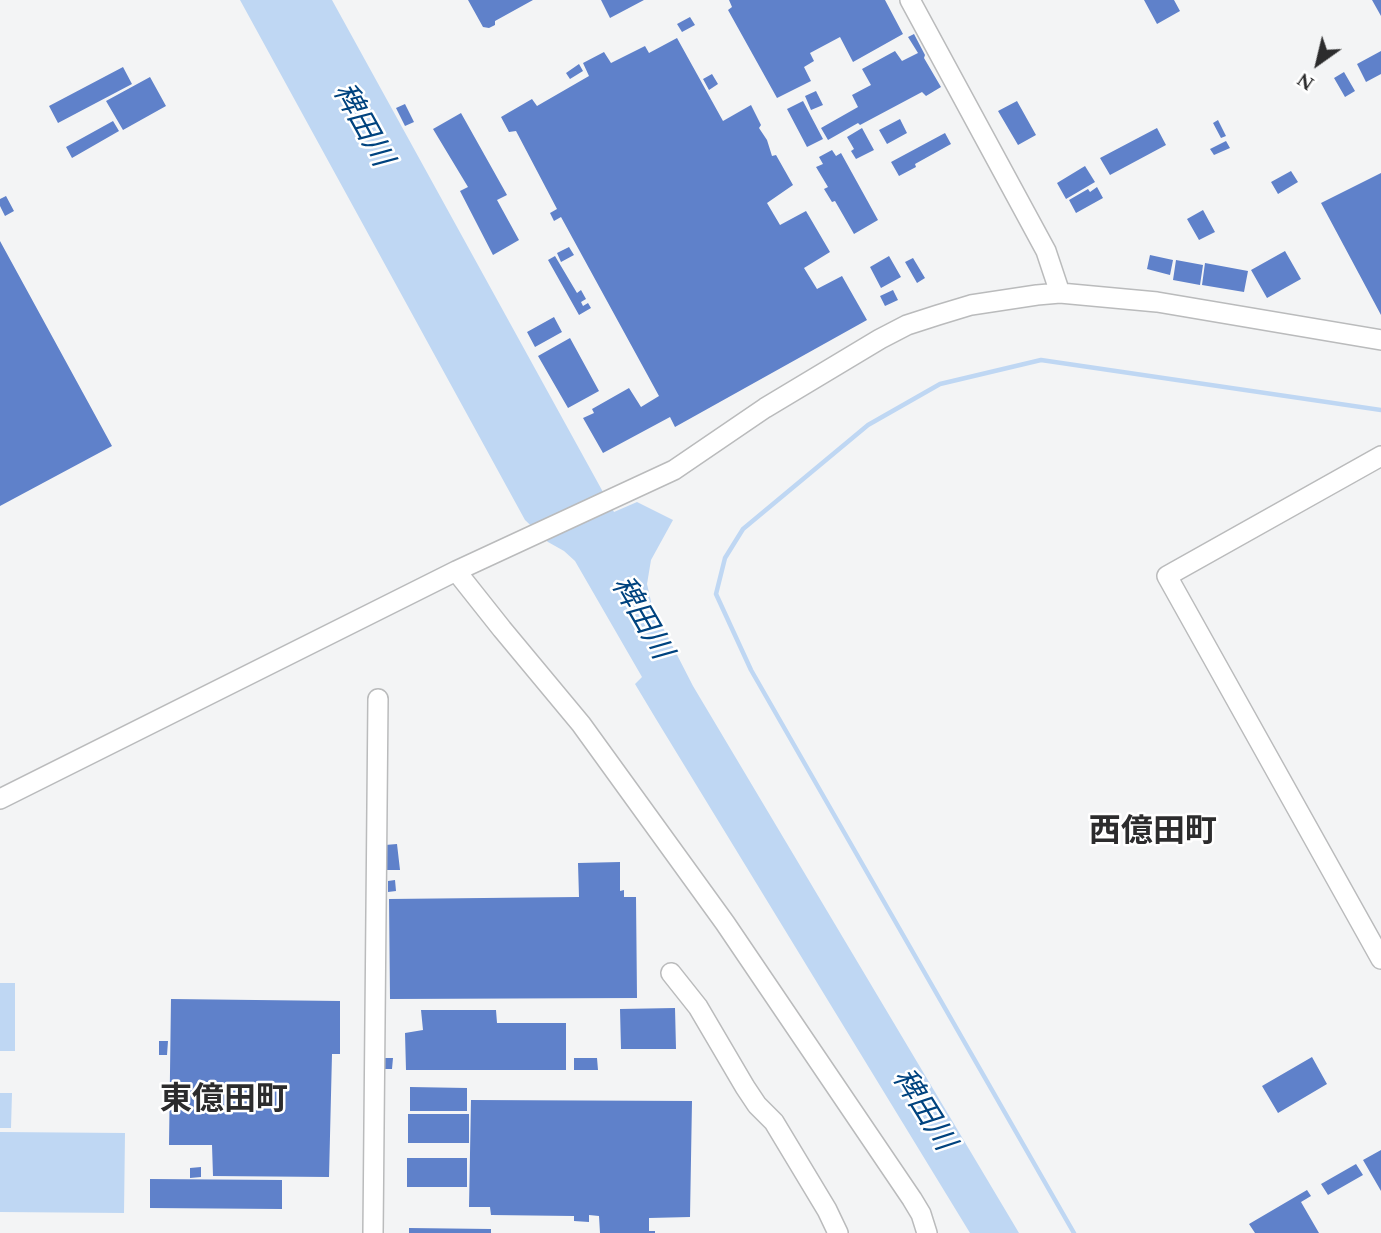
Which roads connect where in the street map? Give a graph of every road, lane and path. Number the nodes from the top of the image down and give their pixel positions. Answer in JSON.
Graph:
{"nodes":[{"id":1,"x":910,"y":0,"type":"edge"},
{"id":2,"x":1060,"y":293,"type":"junction"},
{"id":3,"x":1381,"y":340,"type":"edge"},
{"id":4,"x":1381,"y":456,"type":"edge"},
{"id":5,"x":456,"y":571,"type":"junction"},
{"id":6,"x":378,"y":699,"type":"dead end"},
{"id":7,"x":0,"y":799,"type":"edge"},
{"id":8,"x":1381,"y":959,"type":"edge"},
{"id":9,"x":671,"y":973,"type":"dead end"},
{"id":10,"x":912,"y":1199,"type":"junction"},
{"id":11,"x":931,"y":1209,"type":"dead end"},
{"id":12,"x":373,"y":1233,"type":"edge"},
{"id":13,"x":838,"y":1233,"type":"edge"},
{"id":14,"x":927,"y":1233,"type":"edge"}],
"edges":[{"from":1,"to":2,"type":"street"},
{"from":2,"to":3,"type":"street"},
{"from":2,"to":5,"type":"street"},
{"from":4,"to":8,"type":"street"},
{"from":5,"to":7,"type":"street"},
{"from":5,"to":10,"type":"street"},
{"from":6,"to":12,"type":"street"},
{"from":9,"to":13,"type":"street"},
{"from":10,"to":11,"type":"street"},
{"from":10,"to":14,"type":"street"}]}
